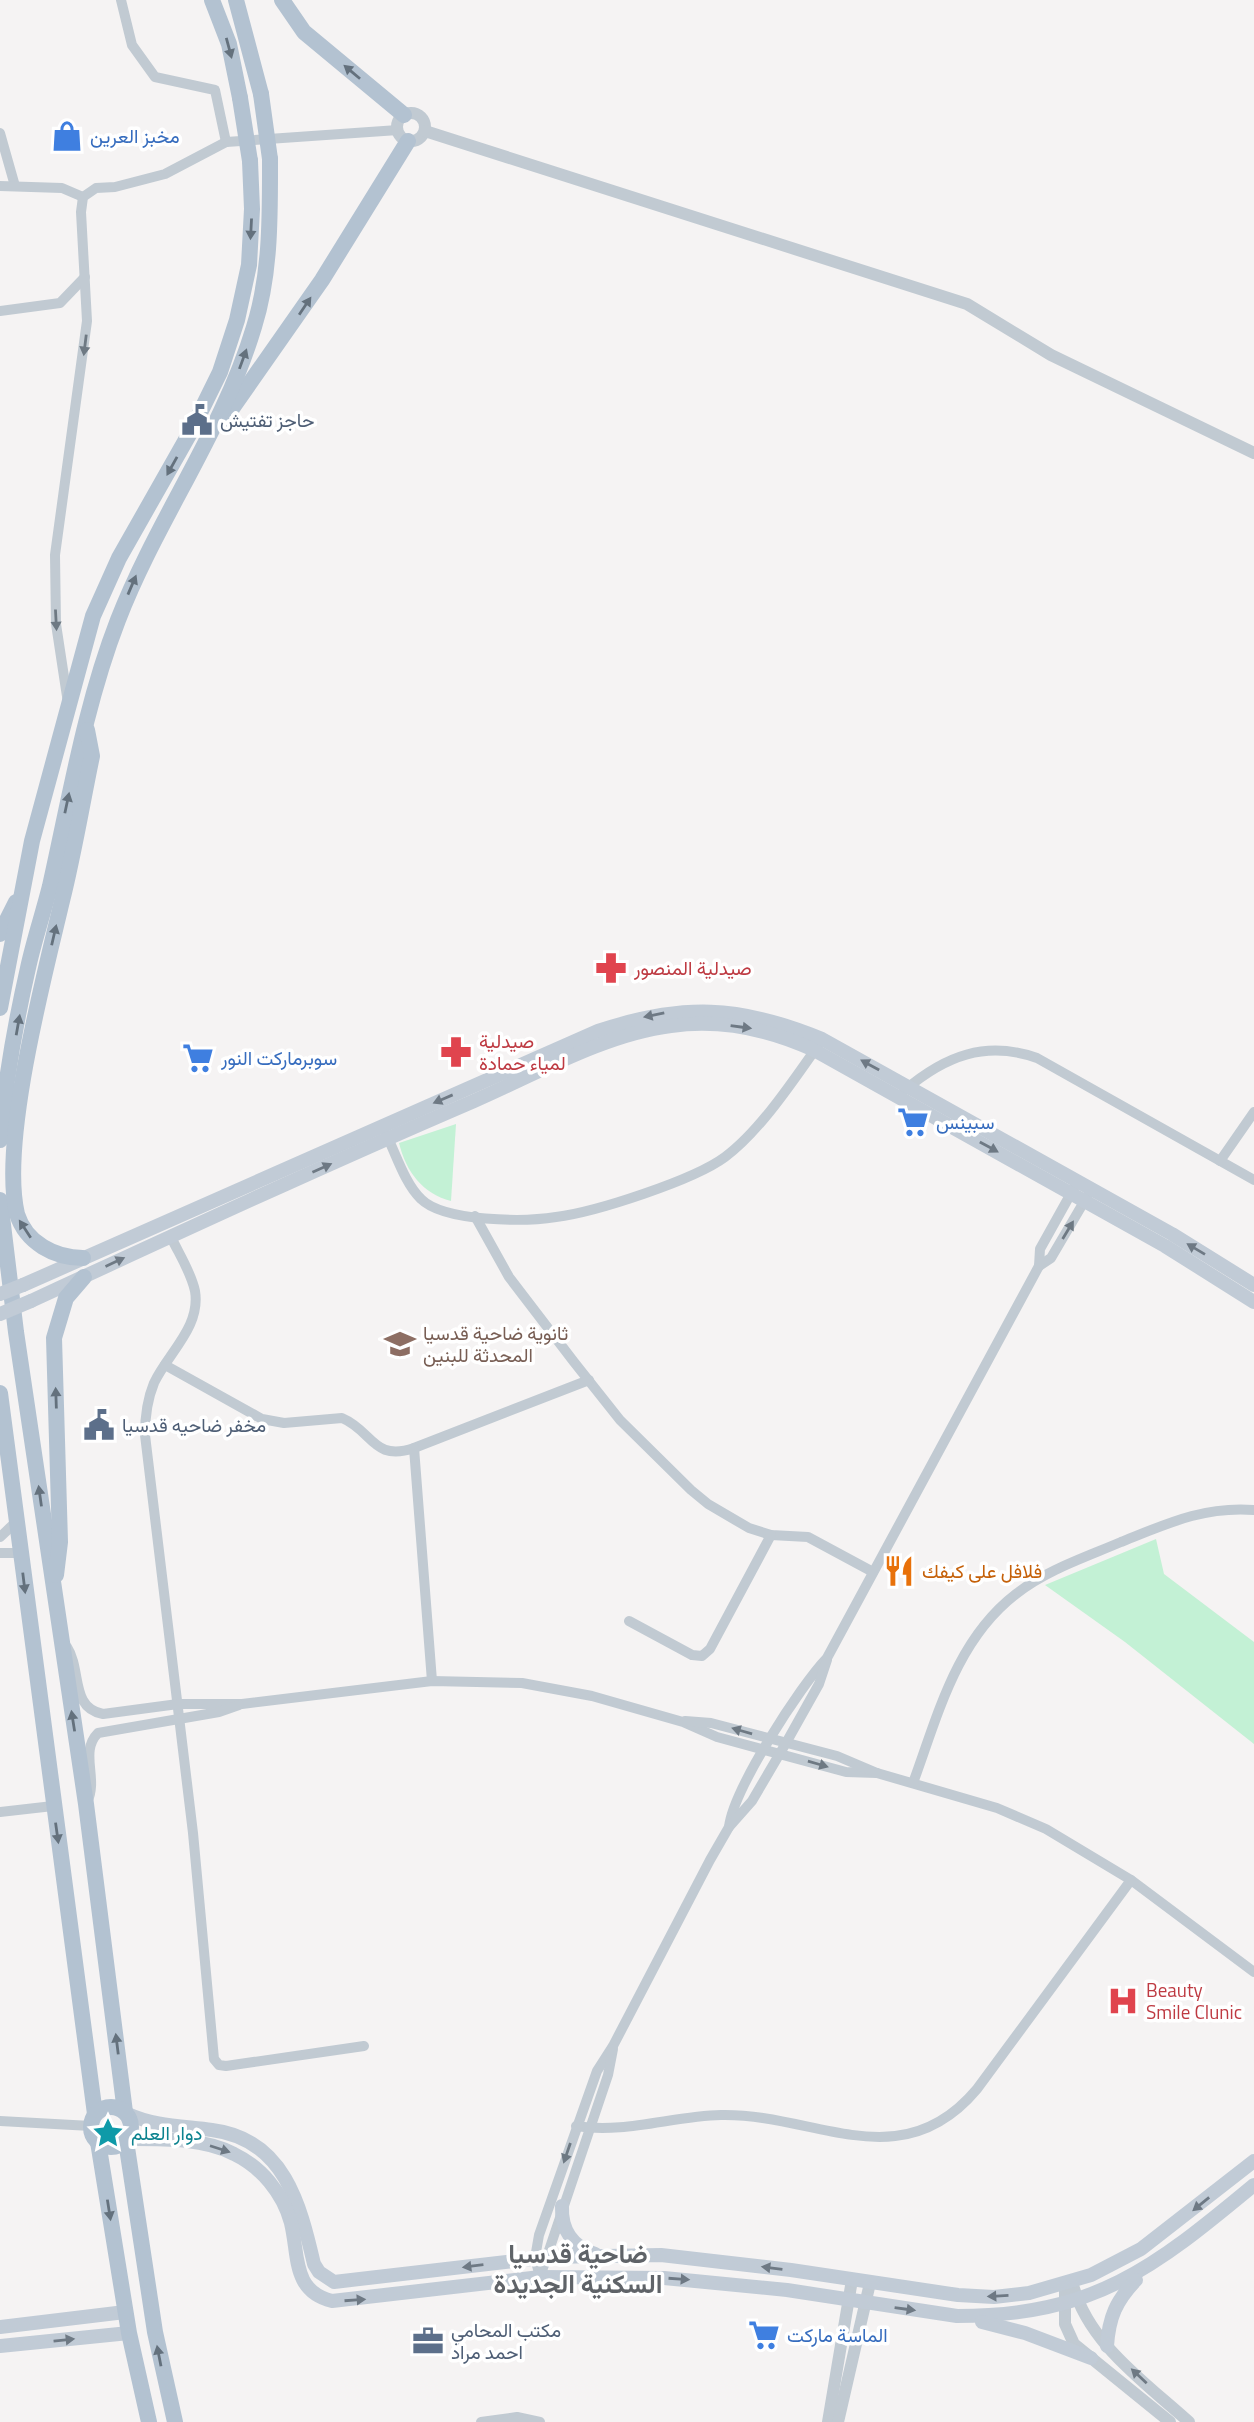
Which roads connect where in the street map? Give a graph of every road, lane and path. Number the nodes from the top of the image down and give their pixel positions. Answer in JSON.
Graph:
{"nodes":[{"id":1,"x":121,"y":0,"type":"edge"},
{"id":2,"x":212,"y":0,"type":"edge"},
{"id":3,"x":236,"y":0,"type":"edge"},
{"id":4,"x":282,"y":0,"type":"edge"},
{"id":5,"x":403,"y":129,"type":"junction"},
{"id":6,"x":425,"y":131,"type":"junction"},
{"id":7,"x":0,"y":133,"type":"edge"},
{"id":8,"x":226,"y":142,"type":"junction"},
{"id":9,"x":0,"y":186,"type":"edge"},
{"id":10,"x":15,"y":186,"type":"junction"},
{"id":11,"x":83,"y":197,"type":"junction"},
{"id":12,"x":85,"y":277,"type":"junction"},
{"id":13,"x":0,"y":312,"type":"edge"},
{"id":14,"x":208,"y":442,"type":"junction"},
{"id":15,"x":1254,"y":453,"type":"edge"},
{"id":16,"x":68,"y":705,"type":"junction"},
{"id":17,"x":86,"y":724,"type":"junction"},
{"id":18,"x":23,"y":888,"type":"junction"},
{"id":19,"x":0,"y":934,"type":"edge"},
{"id":20,"x":0,"y":1008,"type":"edge"},
{"id":21,"x":818,"y":1044,"type":"junction"},
{"id":22,"x":903,"y":1092,"type":"junction"},
{"id":23,"x":1254,"y":1112,"type":"edge"},
{"id":24,"x":385,"y":1132,"type":"junction"},
{"id":25,"x":0,"y":1140,"type":"edge"},
{"id":26,"x":1220,"y":1161,"type":"junction"},
{"id":27,"x":1254,"y":1180,"type":"edge"},
{"id":28,"x":1075,"y":1188,"type":"junction"},
{"id":29,"x":1088,"y":1195,"type":"junction"},
{"id":30,"x":0,"y":1200,"type":"edge"},
{"id":31,"x":475,"y":1216,"type":"junction"},
{"id":32,"x":171,"y":1237,"type":"junction"},
{"id":33,"x":83,"y":1258,"type":"junction"},
{"id":34,"x":1039,"y":1266,"type":"junction"},
{"id":35,"x":84,"y":1276,"type":"junction"},
{"id":36,"x":1254,"y":1285,"type":"edge"},
{"id":37,"x":0,"y":1294,"type":"edge"},
{"id":38,"x":1254,"y":1303,"type":"edge"},
{"id":39,"x":0,"y":1314,"type":"edge"},
{"id":40,"x":165,"y":1364,"type":"junction"},
{"id":41,"x":589,"y":1380,"type":"junction"},
{"id":42,"x":0,"y":1394,"type":"edge"},
{"id":43,"x":414,"y":1448,"type":"junction"},
{"id":44,"x":1254,"y":1510,"type":"edge"},
{"id":45,"x":17,"y":1521,"type":"junction"},
{"id":46,"x":771,"y":1535,"type":"junction"},
{"id":47,"x":0,"y":1537,"type":"edge"},
{"id":48,"x":0,"y":1553,"type":"edge"},
{"id":49,"x":20,"y":1553,"type":"junction"},
{"id":50,"x":873,"y":1572,"type":"junction"},
{"id":51,"x":53,"y":1588,"type":"junction"},
{"id":52,"x":629,"y":1621,"type":"dead end"},
{"id":53,"x":61,"y":1641,"type":"junction"},
{"id":54,"x":827,"y":1658,"type":"junction"},
{"id":55,"x":432,"y":1681,"type":"junction"},
{"id":56,"x":178,"y":1704,"type":"junction"},
{"id":57,"x":242,"y":1704,"type":"junction"},
{"id":58,"x":103,"y":1714,"type":"junction"},
{"id":59,"x":181,"y":1719,"type":"junction"},
{"id":60,"x":106,"y":1729,"type":"junction"},
{"id":61,"x":769,"y":1744,"type":"junction"},
{"id":62,"x":783,"y":1748,"type":"junction"},
{"id":63,"x":913,"y":1783,"type":"junction"},
{"id":64,"x":86,"y":1804,"type":"junction"},
{"id":65,"x":53,"y":1806,"type":"junction"},
{"id":66,"x":0,"y":1812,"type":"edge"},
{"id":67,"x":729,"y":1826,"type":"junction"},
{"id":68,"x":1130,"y":1880,"type":"junction"},
{"id":69,"x":1254,"y":1972,"type":"edge"},
{"id":70,"x":364,"y":2046,"type":"dead end"},
{"id":71,"x":127,"y":2113,"type":"junction"},
{"id":72,"x":93,"y":2120,"type":"junction"},
{"id":73,"x":0,"y":2121,"type":"edge"},
{"id":74,"x":156,"y":2123,"type":"junction"},
{"id":75,"x":582,"y":2127,"type":"junction"},
{"id":76,"x":127,"y":2140,"type":"junction"},
{"id":77,"x":156,"y":2140,"type":"junction"},
{"id":78,"x":98,"y":2142,"type":"junction"},
{"id":79,"x":1254,"y":2161,"type":"edge"},
{"id":80,"x":1254,"y":2185,"type":"edge"},
{"id":81,"x":562,"y":2206,"type":"junction"},
{"id":82,"x":597,"y":2254,"type":"junction"},
{"id":83,"x":542,"y":2258,"type":"junction"},
{"id":84,"x":1147,"y":2269,"type":"junction"},
{"id":85,"x":540,"y":2277,"type":"junction"},
{"id":86,"x":326,"y":2279,"type":"junction"},
{"id":87,"x":852,"y":2280,"type":"junction"},
{"id":88,"x":870,"y":2283,"type":"junction"},
{"id":89,"x":1069,"y":2283,"type":"junction"},
{"id":90,"x":313,"y":2293,"type":"junction"},
{"id":91,"x":849,"y":2301,"type":"junction"},
{"id":92,"x":1070,"y":2301,"type":"junction"},
{"id":93,"x":865,"y":2303,"type":"junction"},
{"id":94,"x":125,"y":2312,"type":"junction"},
{"id":95,"x":957,"y":2316,"type":"junction"},
{"id":96,"x":0,"y":2327,"type":"edge"},
{"id":97,"x":129,"y":2333,"type":"junction"},
{"id":98,"x":0,"y":2346,"type":"edge"},
{"id":99,"x":1107,"y":2346,"type":"junction"},
{"id":100,"x":846,"y":2355,"type":"junction"},
{"id":101,"x":1091,"y":2358,"type":"junction"},
{"id":102,"x":149,"y":2422,"type":"edge"},
{"id":103,"x":175,"y":2422,"type":"edge"},
{"id":104,"x":481,"y":2422,"type":"edge"},
{"id":105,"x":540,"y":2422,"type":"edge"},
{"id":106,"x":828,"y":2422,"type":"edge"},
{"id":107,"x":838,"y":2422,"type":"edge"},
{"id":108,"x":1170,"y":2422,"type":"edge"},
{"id":109,"x":1189,"y":2422,"type":"edge"}],
"edges":[{"from":1,"to":8,"type":"street"},
{"from":2,"to":16,"type":"main road","one_way":true,"bridge":true},
{"from":14,"to":3,"type":"main road","one_way":true,"bridge":true},
{"from":5,"to":4,"type":"main road","one_way":true},
{"from":5,"to":6,"type":"street"},
{"from":5,"to":6,"type":"street"},
{"from":5,"to":8,"type":"street"},
{"from":14,"to":5,"type":"main road","one_way":true},
{"from":6,"to":15,"type":"street"},
{"from":7,"to":10,"type":"street"},
{"from":8,"to":11,"type":"street"},
{"from":9,"to":10,"type":"street"},
{"from":10,"to":11,"type":"street"},
{"from":11,"to":12,"type":"street"},
{"from":12,"to":13,"type":"street"},
{"from":12,"to":16,"type":"street","one_way":true},
{"from":17,"to":14,"type":"main road","one_way":true},
{"from":16,"to":18,"type":"main road"},
{"from":25,"to":17,"type":"main road","one_way":true},
{"from":33,"to":17,"type":"main road","one_way":true},
{"from":18,"to":19,"type":"main road"},
{"from":18,"to":20,"type":"main road"},
{"from":21,"to":22,"type":"main road"},
{"from":21,"to":24,"type":"main road"},
{"from":21,"to":31,"type":"street"},
{"from":22,"to":26,"type":"street"},
{"from":22,"to":28,"type":"main road"},
{"from":23,"to":26,"type":"street"},
{"from":24,"to":31,"type":"street"},
{"from":32,"to":24,"type":"main road","one_way":true},
{"from":24,"to":33,"type":"main road"},
{"from":26,"to":27,"type":"street"},
{"from":28,"to":29,"type":"main road"},
{"from":28,"to":34,"type":"street"},
{"from":34,"to":29,"type":"street","one_way":true},
{"from":36,"to":29,"type":"main road","one_way":true},
{"from":29,"to":38,"type":"main road"},
{"from":51,"to":30,"type":"main road","one_way":true},
{"from":31,"to":41,"type":"street"},
{"from":35,"to":32,"type":"main road","one_way":true},
{"from":32,"to":40,"type":"street"},
{"from":33,"to":37,"type":"main road","bridge":true},
{"from":34,"to":50,"type":"street"},
{"from":35,"to":39,"type":"main road","bridge":true},
{"from":51,"to":35,"type":"main road","one_way":true},
{"from":40,"to":43,"type":"street"},
{"from":40,"to":56,"type":"street"},
{"from":41,"to":43,"type":"street"},
{"from":41,"to":46,"type":"street"},
{"from":42,"to":45,"type":"main road"},
{"from":43,"to":55,"type":"street"},
{"from":44,"to":63,"type":"street"},
{"from":45,"to":47,"type":"street"},
{"from":45,"to":49,"type":"main road"},
{"from":46,"to":50,"type":"street"},
{"from":46,"to":52,"type":"street"},
{"from":48,"to":49,"type":"street"},
{"from":49,"to":65,"type":"main road","one_way":true},
{"from":50,"to":54,"type":"street"},
{"from":51,"to":53,"type":"main road"},
{"from":53,"to":58,"type":"street"},
{"from":64,"to":53,"type":"main road","one_way":true},
{"from":54,"to":61,"type":"street"},
{"from":54,"to":62,"type":"street"},
{"from":55,"to":57,"type":"street"},
{"from":55,"to":61,"type":"street"},
{"from":56,"to":57,"type":"street"},
{"from":56,"to":58,"type":"street"},
{"from":56,"to":59,"type":"street"},
{"from":57,"to":59,"type":"street"},
{"from":58,"to":60,"type":"street"},
{"from":59,"to":60,"type":"street"},
{"from":59,"to":70,"type":"street"},
{"from":60,"to":64,"type":"street"},
{"from":61,"to":62,"type":"street"},
{"from":61,"to":67,"type":"street"},
{"from":62,"to":63,"type":"street"},
{"from":62,"to":67,"type":"street"},
{"from":63,"to":68,"type":"street"},
{"from":71,"to":64,"type":"main road","one_way":true},
{"from":65,"to":66,"type":"street"},
{"from":65,"to":72,"type":"main road","one_way":true},
{"from":67,"to":75,"type":"street"},
{"from":68,"to":69,"type":"street"},
{"from":68,"to":75,"type":"street"},
{"from":71,"to":72,"type":"main road"},
{"from":71,"to":74,"type":"main road"},
{"from":71,"to":76,"type":"main road"},
{"from":72,"to":73,"type":"street"},
{"from":72,"to":78,"type":"main road"},
{"from":74,"to":77,"type":"main road"},
{"from":74,"to":86,"type":"main road"},
{"from":75,"to":81,"type":"street"},
{"from":75,"to":83,"type":"street","one_way":true},
{"from":76,"to":77,"type":"main road"},
{"from":76,"to":78,"type":"main road"},
{"from":103,"to":76,"type":"main road","one_way":true},
{"from":77,"to":90,"type":"main road","one_way":true},
{"from":78,"to":94,"type":"main road","one_way":true},
{"from":79,"to":89,"type":"main road","one_way":true},
{"from":80,"to":84,"type":"main road"},
{"from":81,"to":82,"type":"main road"},
{"from":81,"to":83,"type":"street"},
{"from":82,"to":83,"type":"main road"},
{"from":87,"to":82,"type":"main road","one_way":true},
{"from":83,"to":85,"type":"street"},
{"from":83,"to":86,"type":"main road","one_way":true},
{"from":84,"to":92,"type":"main road"},
{"from":84,"to":99,"type":"main road"},
{"from":90,"to":85,"type":"main road","one_way":true},
{"from":85,"to":91,"type":"main road","one_way":true},
{"from":86,"to":90,"type":"main road"},
{"from":87,"to":88,"type":"main road"},
{"from":87,"to":91,"type":"street"},
{"from":89,"to":88,"type":"main road","one_way":true},
{"from":88,"to":93,"type":"street"},
{"from":89,"to":92,"type":"street"},
{"from":91,"to":93,"type":"main road"},
{"from":91,"to":100,"type":"street"},
{"from":92,"to":95,"type":"main road"},
{"from":92,"to":99,"type":"street"},
{"from":92,"to":101,"type":"street"},
{"from":93,"to":95,"type":"main road","one_way":true},
{"from":93,"to":100,"type":"street"},
{"from":94,"to":96,"type":"main road"},
{"from":94,"to":97,"type":"main road"},
{"from":95,"to":101,"type":"main road"},
{"from":98,"to":97,"type":"main road","one_way":true},
{"from":97,"to":102,"type":"main road"},
{"from":99,"to":101,"type":"street"},
{"from":109,"to":99,"type":"street","one_way":true},
{"from":100,"to":106,"type":"street"},
{"from":100,"to":107,"type":"street"},
{"from":101,"to":108,"type":"street"},
{"from":104,"to":105,"type":"street"}]}
